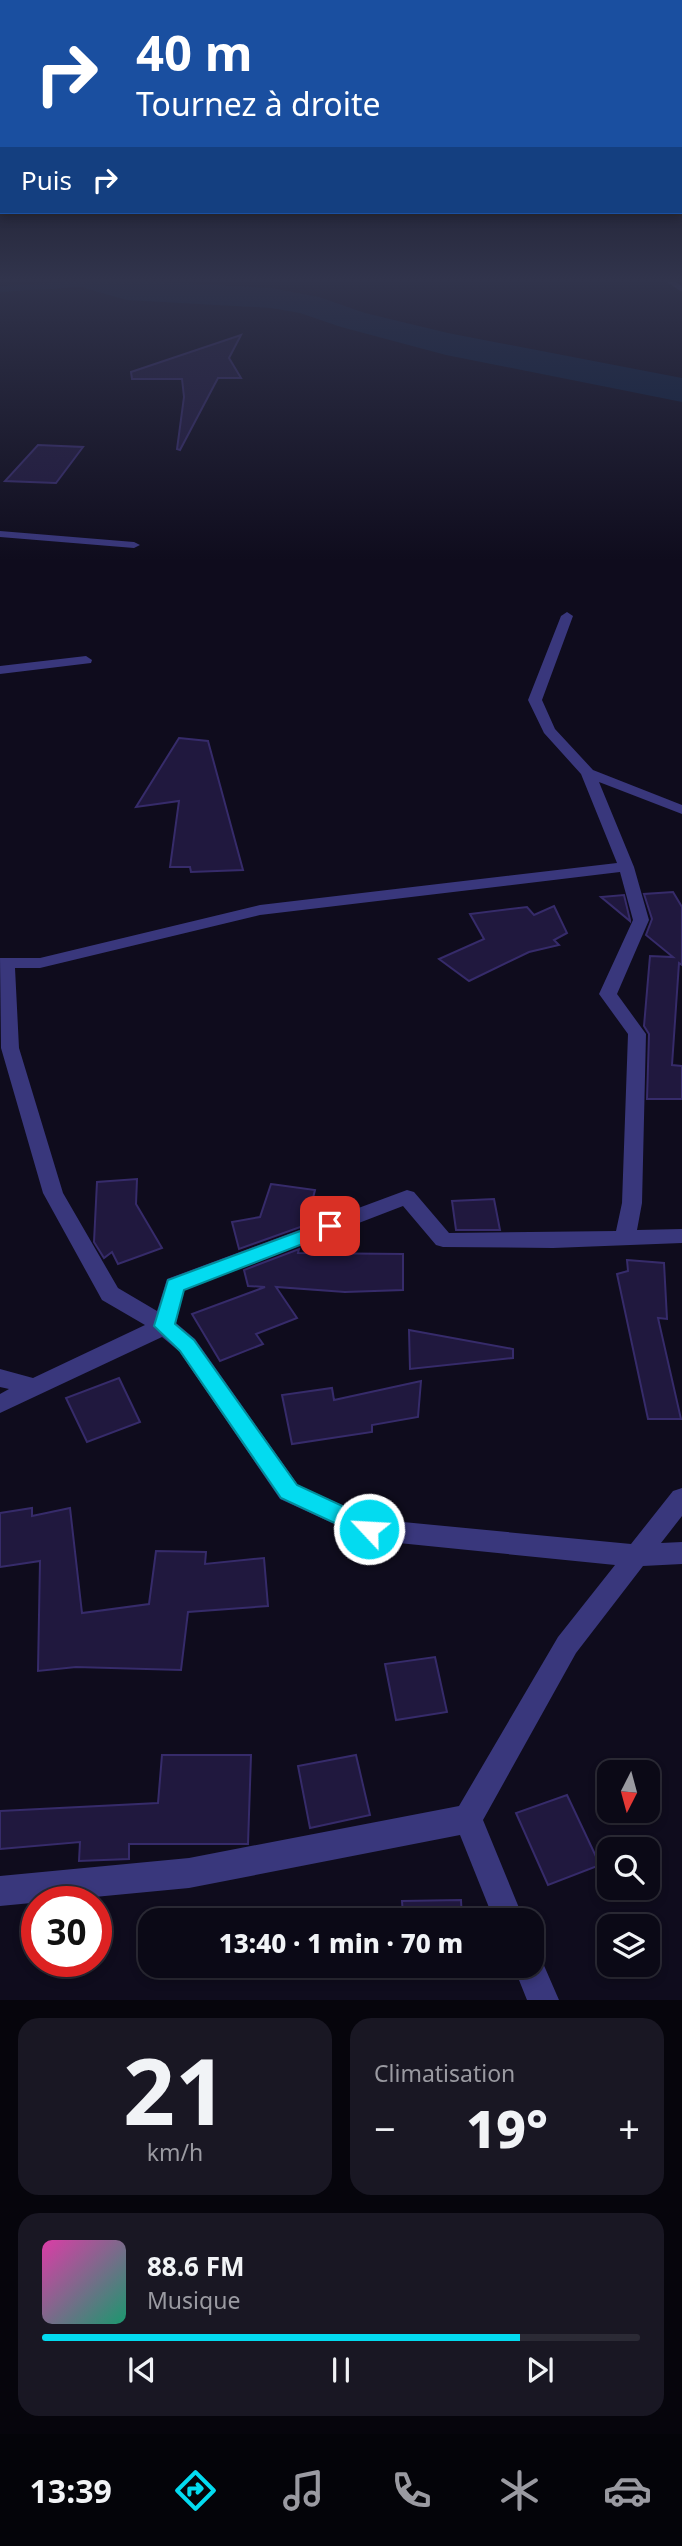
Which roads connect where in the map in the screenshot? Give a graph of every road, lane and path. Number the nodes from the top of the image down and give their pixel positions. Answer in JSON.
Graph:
{"nodes":[{"id":1,"x":0,"y":534,"type":"edge"},
{"id":2,"x":134,"y":545,"type":"dead end"},
{"id":3,"x":567,"y":616,"type":"dead end"},
{"id":4,"x":86,"y":660,"type":"dead end"},
{"id":5,"x":0,"y":670,"type":"edge"},
{"id":6,"x":588,"y":773,"type":"junction"},
{"id":7,"x":682,"y":810,"type":"edge"},
{"id":8,"x":626,"y":867,"type":"junction"},
{"id":9,"x":3,"y":963,"type":"edge"},
{"id":10,"x":682,"y":1236,"type":"edge"},
{"id":11,"x":625,"y":1238,"type":"junction"},
{"id":12,"x":682,"y":1245,"type":"edge"},
{"id":13,"x":164,"y":1326,"type":"junction"},
{"id":14,"x":0,"y":1378,"type":"edge"},
{"id":15,"x":36,"y":1388,"type":"junction"},
{"id":16,"x":0,"y":1404,"type":"edge"},
{"id":17,"x":682,"y":1498,"type":"edge"},
{"id":18,"x":682,"y":1553,"type":"edge"},
{"id":19,"x":637,"y":1556,"type":"junction"},
{"id":20,"x":468,"y":1819,"type":"junction"},
{"id":21,"x":0,"y":1891,"type":"edge"},
{"id":22,"x":504,"y":1908,"type":"edge"},
{"id":23,"x":534,"y":1978,"type":"edge"},
{"id":24,"x":543,"y":2000,"type":"edge"}],
"edges":[{"from":1,"to":2,"type":"street"},
{"from":3,"to":6,"type":"street"},
{"from":4,"to":5,"type":"street"},
{"from":6,"to":7,"type":"street"},
{"from":6,"to":8,"type":"street"},
{"from":8,"to":9,"type":"street"},
{"from":8,"to":11,"type":"street"},
{"from":9,"to":13,"type":"street"},
{"from":10,"to":11,"type":"street"},
{"from":11,"to":12,"type":"street"},
{"from":11,"to":13,"type":"street"},
{"from":13,"to":15,"type":"street"},
{"from":13,"to":19,"type":"street"},
{"from":14,"to":15,"type":"street"},
{"from":15,"to":16,"type":"street"},
{"from":17,"to":19,"type":"street"},
{"from":18,"to":19,"type":"street"},
{"from":19,"to":20,"type":"street"},
{"from":20,"to":21,"type":"street"},
{"from":20,"to":22,"type":"street"},
{"from":23,"to":24,"type":"street"}]}
